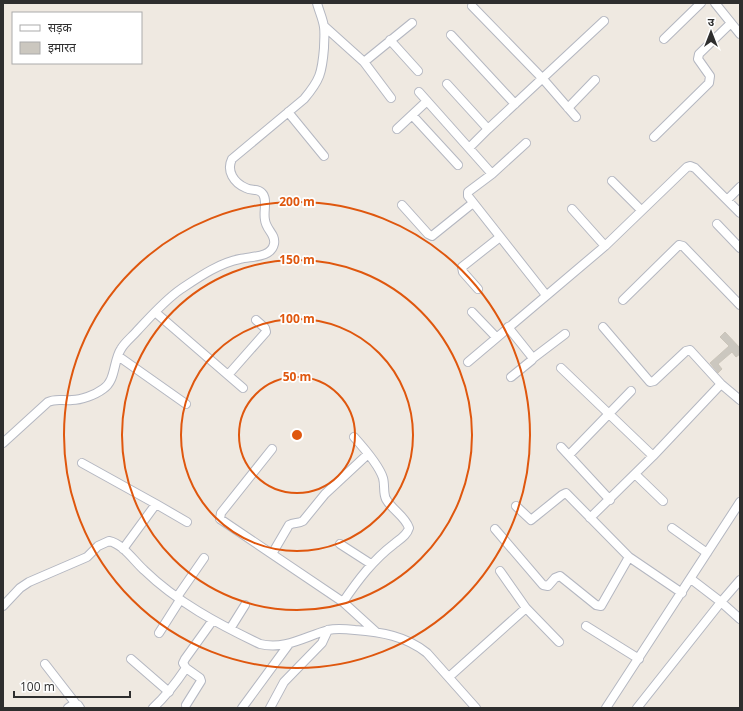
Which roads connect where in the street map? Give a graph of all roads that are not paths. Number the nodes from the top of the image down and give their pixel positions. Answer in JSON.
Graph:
{"nodes":[{"id":1,"x":317,"y":3,"type":"edge"},
{"id":2,"x":701,"y":3,"type":"edge"},
{"id":3,"x":715,"y":3,"type":"edge"},
{"id":4,"x":472,"y":6,"type":"dead end"},
{"id":5,"x":604,"y":21,"type":"dead end"},
{"id":6,"x":412,"y":23,"type":"dead end"},
{"id":7,"x":731,"y":23,"type":"junction"},
{"id":8,"x":324,"y":26,"type":"junction"},
{"id":9,"x":740,"y":34,"type":"edge"},
{"id":10,"x":451,"y":35,"type":"dead end"},
{"id":11,"x":664,"y":39,"type":"dead end"},
{"id":12,"x":390,"y":40,"type":"junction"},
{"id":13,"x":364,"y":62,"type":"junction"},
{"id":14,"x":418,"y":71,"type":"dead end"},
{"id":15,"x":543,"y":79,"type":"junction"},
{"id":16,"x":595,"y":80,"type":"dead end"},
{"id":17,"x":447,"y":84,"type":"dead end"},
{"id":18,"x":419,"y":92,"type":"dead end"},
{"id":19,"x":391,"y":98,"type":"dead end"},
{"id":20,"x":427,"y":101,"type":"junction"},
{"id":21,"x":515,"y":104,"type":"junction"},
{"id":22,"x":568,"y":108,"type":"junction"},
{"id":23,"x":288,"y":112,"type":"junction"},
{"id":24,"x":412,"y":115,"type":"junction"},
{"id":25,"x":576,"y":117,"type":"dead end"},
{"id":26,"x":397,"y":129,"type":"dead end"},
{"id":27,"x":488,"y":129,"type":"junction"},
{"id":28,"x":654,"y":137,"type":"dead end"},
{"id":29,"x":526,"y":143,"type":"dead end"},
{"id":30,"x":468,"y":148,"type":"junction"},
{"id":31,"x":324,"y":156,"type":"dead end"},
{"id":32,"x":458,"y":166,"type":"dead end"},
{"id":33,"x":492,"y":174,"type":"junction"},
{"id":34,"x":612,"y":181,"type":"dead end"},
{"id":35,"x":740,"y":187,"type":"edge"},
{"id":36,"x":727,"y":200,"type":"junction"},
{"id":37,"x":473,"y":203,"type":"junction"},
{"id":38,"x":402,"y":205,"type":"dead end"},
{"id":39,"x":572,"y":209,"type":"dead end"},
{"id":40,"x":641,"y":210,"type":"junction"},
{"id":41,"x":740,"y":213,"type":"edge"},
{"id":42,"x":717,"y":224,"type":"dead end"},
{"id":43,"x":500,"y":237,"type":"junction"},
{"id":44,"x":605,"y":246,"type":"junction"},
{"id":45,"x":740,"y":248,"type":"edge"},
{"id":46,"x":478,"y":288,"type":"dead end"},
{"id":47,"x":546,"y":295,"type":"junction"},
{"id":48,"x":622,"y":300,"type":"dead end"},
{"id":49,"x":740,"y":305,"type":"edge"},
{"id":50,"x":155,"y":312,"type":"junction"},
{"id":51,"x":472,"y":312,"type":"dead end"},
{"id":52,"x":256,"y":320,"type":"dead end"},
{"id":53,"x":508,"y":327,"type":"junction"},
{"id":54,"x":603,"y":327,"type":"dead end"},
{"id":55,"x":565,"y":334,"type":"dead end"},
{"id":56,"x":496,"y":337,"type":"junction"},
{"id":57,"x":118,"y":356,"type":"junction"},
{"id":58,"x":532,"y":359,"type":"junction"},
{"id":59,"x":468,"y":362,"type":"dead end"},
{"id":60,"x":562,"y":368,"type":"dead end"},
{"id":61,"x":228,"y":375,"type":"junction"},
{"id":62,"x":511,"y":377,"type":"dead end"},
{"id":63,"x":721,"y":384,"type":"junction"},
{"id":64,"x":243,"y":388,"type":"dead end"},
{"id":65,"x":631,"y":391,"type":"dead end"},
{"id":66,"x":740,"y":400,"type":"edge"},
{"id":67,"x":186,"y":404,"type":"dead end"},
{"id":68,"x":609,"y":414,"type":"junction"},
{"id":69,"x":354,"y":437,"type":"dead end"},
{"id":70,"x":3,"y":443,"type":"edge"},
{"id":71,"x":562,"y":447,"type":"dead end"},
{"id":72,"x":272,"y":449,"type":"dead end"},
{"id":73,"x":368,"y":454,"type":"junction"},
{"id":74,"x":569,"y":455,"type":"junction"},
{"id":75,"x":652,"y":456,"type":"junction"},
{"id":76,"x":82,"y":463,"type":"dead end"},
{"id":77,"x":635,"y":474,"type":"junction"},
{"id":78,"x":610,"y":500,"type":"junction"},
{"id":79,"x":663,"y":501,"type":"dead end"},
{"id":80,"x":740,"y":502,"type":"edge"},
{"id":81,"x":156,"y":504,"type":"junction"},
{"id":82,"x":516,"y":506,"type":"dead end"},
{"id":83,"x":590,"y":518,"type":"junction"},
{"id":84,"x":188,"y":522,"type":"dead end"},
{"id":85,"x":672,"y":528,"type":"dead end"},
{"id":86,"x":495,"y":529,"type":"dead end"},
{"id":87,"x":340,"y":544,"type":"dead end"},
{"id":88,"x":122,"y":549,"type":"junction"},
{"id":89,"x":708,"y":553,"type":"junction"},
{"id":90,"x":272,"y":554,"type":"junction"},
{"id":91,"x":629,"y":557,"type":"junction"},
{"id":92,"x":204,"y":558,"type":"dead end"},
{"id":93,"x":371,"y":564,"type":"junction"},
{"id":94,"x":500,"y":571,"type":"dead end"},
{"id":95,"x":691,"y":579,"type":"junction"},
{"id":96,"x":740,"y":580,"type":"edge"},
{"id":97,"x":682,"y":593,"type":"junction"},
{"id":98,"x":178,"y":599,"type":"junction"},
{"id":99,"x":343,"y":602,"type":"junction"},
{"id":100,"x":721,"y":602,"type":"junction"},
{"id":101,"x":245,"y":605,"type":"dead end"},
{"id":102,"x":3,"y":606,"type":"edge"},
{"id":103,"x":526,"y":608,"type":"junction"},
{"id":104,"x":740,"y":618,"type":"edge"},
{"id":105,"x":213,"y":620,"type":"junction"},
{"id":106,"x":586,"y":626,"type":"dead end"},
{"id":107,"x":230,"y":629,"type":"junction"},
{"id":108,"x":328,"y":630,"type":"junction"},
{"id":109,"x":376,"y":632,"type":"junction"},
{"id":110,"x":159,"y":633,"type":"dead end"},
{"id":111,"x":559,"y":642,"type":"dead end"},
{"id":112,"x":289,"y":644,"type":"junction"},
{"id":113,"x":131,"y":658,"type":"dead end"},
{"id":114,"x":639,"y":659,"type":"junction"},
{"id":115,"x":45,"y":664,"type":"dead end"},
{"id":116,"x":186,"y":668,"type":"junction"},
{"id":117,"x":450,"y":677,"type":"junction"},
{"id":118,"x":169,"y":692,"type":"junction"},
{"id":119,"x":186,"y":705,"type":"dead end"},
{"id":120,"x":75,"y":707,"type":"edge"},
{"id":121,"x":153,"y":708,"type":"edge"},
{"id":122,"x":242,"y":708,"type":"edge"},
{"id":123,"x":270,"y":708,"type":"edge"},
{"id":124,"x":476,"y":708,"type":"edge"},
{"id":125,"x":606,"y":708,"type":"edge"},
{"id":126,"x":637,"y":708,"type":"edge"}],
"edges":[{"from":1,"to":8,"type":"street"},
{"from":2,"to":11,"type":"street"},
{"from":3,"to":7,"type":"street"},
{"from":4,"to":15,"type":"street"},
{"from":5,"to":15,"type":"street"},
{"from":6,"to":12,"type":"street"},
{"from":7,"to":9,"type":"street"},
{"from":7,"to":28,"type":"street"},
{"from":8,"to":13,"type":"street"},
{"from":8,"to":23,"type":"street"},
{"from":10,"to":21,"type":"street"},
{"from":12,"to":13,"type":"street"},
{"from":12,"to":14,"type":"street"},
{"from":13,"to":19,"type":"street"},
{"from":15,"to":21,"type":"street"},
{"from":15,"to":22,"type":"street"},
{"from":16,"to":22,"type":"street"},
{"from":17,"to":27,"type":"street"},
{"from":18,"to":20,"type":"street"},
{"from":20,"to":24,"type":"street"},
{"from":20,"to":30,"type":"street"},
{"from":21,"to":27,"type":"street"},
{"from":22,"to":25,"type":"street"},
{"from":23,"to":31,"type":"street"},
{"from":23,"to":50,"type":"street"},
{"from":24,"to":26,"type":"street"},
{"from":24,"to":32,"type":"street"},
{"from":27,"to":30,"type":"street"},
{"from":29,"to":33,"type":"street"},
{"from":30,"to":33,"type":"street"},
{"from":33,"to":37,"type":"street"},
{"from":34,"to":40,"type":"street"},
{"from":35,"to":36,"type":"street"},
{"from":36,"to":40,"type":"street"},
{"from":36,"to":41,"type":"street"},
{"from":37,"to":38,"type":"street"},
{"from":37,"to":43,"type":"street"},
{"from":39,"to":44,"type":"street"},
{"from":40,"to":44,"type":"street"},
{"from":42,"to":45,"type":"street"},
{"from":43,"to":46,"type":"street"},
{"from":43,"to":47,"type":"street"},
{"from":44,"to":47,"type":"street"},
{"from":47,"to":53,"type":"street"},
{"from":48,"to":49,"type":"street"},
{"from":50,"to":57,"type":"street"},
{"from":50,"to":61,"type":"street"},
{"from":51,"to":56,"type":"street"},
{"from":52,"to":61,"type":"street"},
{"from":53,"to":56,"type":"street"},
{"from":53,"to":58,"type":"street"},
{"from":54,"to":63,"type":"street"},
{"from":55,"to":58,"type":"street"},
{"from":56,"to":59,"type":"street"},
{"from":57,"to":67,"type":"street"},
{"from":57,"to":70,"type":"street"},
{"from":58,"to":62,"type":"street"},
{"from":60,"to":68,"type":"street"},
{"from":61,"to":64,"type":"street"},
{"from":63,"to":66,"type":"street"},
{"from":63,"to":75,"type":"street"},
{"from":65,"to":68,"type":"street"},
{"from":68,"to":74,"type":"street"},
{"from":68,"to":75,"type":"street"},
{"from":69,"to":73,"type":"street"},
{"from":71,"to":74,"type":"street"},
{"from":72,"to":90,"type":"street"},
{"from":73,"to":90,"type":"street"},
{"from":73,"to":93,"type":"street"},
{"from":74,"to":78,"type":"street"},
{"from":75,"to":77,"type":"street"},
{"from":76,"to":81,"type":"street"},
{"from":77,"to":78,"type":"street"},
{"from":77,"to":79,"type":"street"},
{"from":78,"to":83,"type":"street"},
{"from":80,"to":89,"type":"street"},
{"from":81,"to":84,"type":"street"},
{"from":81,"to":88,"type":"street"},
{"from":82,"to":83,"type":"street"},
{"from":83,"to":91,"type":"street"},
{"from":85,"to":89,"type":"street"},
{"from":86,"to":91,"type":"street"},
{"from":87,"to":93,"type":"street"},
{"from":88,"to":98,"type":"street"},
{"from":88,"to":102,"type":"street"},
{"from":89,"to":95,"type":"street"},
{"from":90,"to":99,"type":"street"},
{"from":91,"to":97,"type":"street"},
{"from":92,"to":98,"type":"street"},
{"from":93,"to":99,"type":"street"},
{"from":94,"to":103,"type":"street"},
{"from":95,"to":97,"type":"street"},
{"from":95,"to":100,"type":"street"},
{"from":96,"to":100,"type":"street"},
{"from":97,"to":114,"type":"street"},
{"from":98,"to":105,"type":"street"},
{"from":98,"to":110,"type":"street"},
{"from":99,"to":109,"type":"street"},
{"from":100,"to":104,"type":"street"},
{"from":100,"to":126,"type":"street"},
{"from":101,"to":107,"type":"street"},
{"from":103,"to":111,"type":"street"},
{"from":103,"to":117,"type":"street"},
{"from":105,"to":107,"type":"street"},
{"from":105,"to":116,"type":"street"},
{"from":106,"to":114,"type":"street"},
{"from":107,"to":112,"type":"street"},
{"from":108,"to":109,"type":"street"},
{"from":108,"to":112,"type":"street"},
{"from":108,"to":123,"type":"street"},
{"from":109,"to":117,"type":"street"},
{"from":112,"to":122,"type":"street"},
{"from":113,"to":118,"type":"street"},
{"from":114,"to":125,"type":"street"},
{"from":115,"to":120,"type":"street"},
{"from":116,"to":118,"type":"street"},
{"from":116,"to":119,"type":"street"},
{"from":117,"to":124,"type":"street"},
{"from":118,"to":121,"type":"street"}]}
